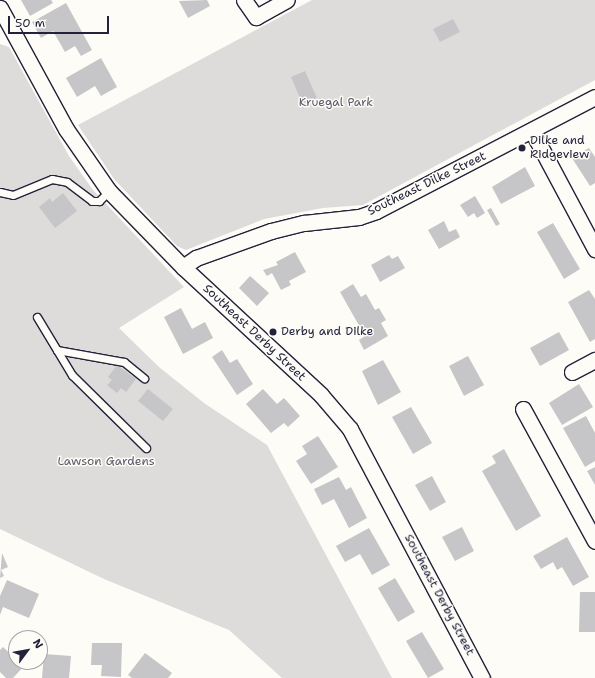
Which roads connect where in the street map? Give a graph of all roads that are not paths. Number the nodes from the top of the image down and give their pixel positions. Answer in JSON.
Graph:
{"nodes":[{"id":1,"x":244,"y":0,"type":"edge"},
{"id":2,"x":287,"y":0,"type":"edge"},
{"id":3,"x":0,"y":8,"type":"edge"},
{"id":4,"x":595,"y":97,"type":"edge"},
{"id":5,"x":532,"y":131,"type":"junction"},
{"id":6,"x":110,"y":191,"type":"junction"},
{"id":7,"x":0,"y":192,"type":"edge"},
{"id":8,"x":595,"y":249,"type":"edge"},
{"id":9,"x":183,"y":267,"type":"junction"},
{"id":10,"x":37,"y":316,"type":"dead end"},
{"id":11,"x":57,"y":350,"type":"junction"},
{"id":12,"x":595,"y":360,"type":"edge"},
{"id":13,"x":572,"y":372,"type":"dead end"},
{"id":14,"x":144,"y":378,"type":"dead end"},
{"id":15,"x":523,"y":409,"type":"dead end"},
{"id":16,"x":146,"y":448,"type":"dead end"},
{"id":17,"x":595,"y":541,"type":"edge"},
{"id":18,"x":482,"y":678,"type":"edge"}],
"edges":[{"from":1,"to":2,"type":"street"},
{"from":3,"to":6,"type":"street","name":"Southeast Derby Street"},
{"from":4,"to":5,"type":"street","name":"Southeast Dilke Street"},
{"from":5,"to":8,"type":"street"},
{"from":5,"to":9,"type":"street","name":"Southeast Dilke Street"},
{"from":6,"to":7,"type":"lane"},
{"from":6,"to":9,"type":"street","name":"Southeast Derby Street"},
{"from":9,"to":18,"type":"street","name":"Southeast Derby Street"},
{"from":10,"to":11,"type":"lane"},
{"from":11,"to":14,"type":"lane"},
{"from":11,"to":16,"type":"lane"},
{"from":12,"to":13,"type":"street"},
{"from":15,"to":17,"type":"street"}]}
